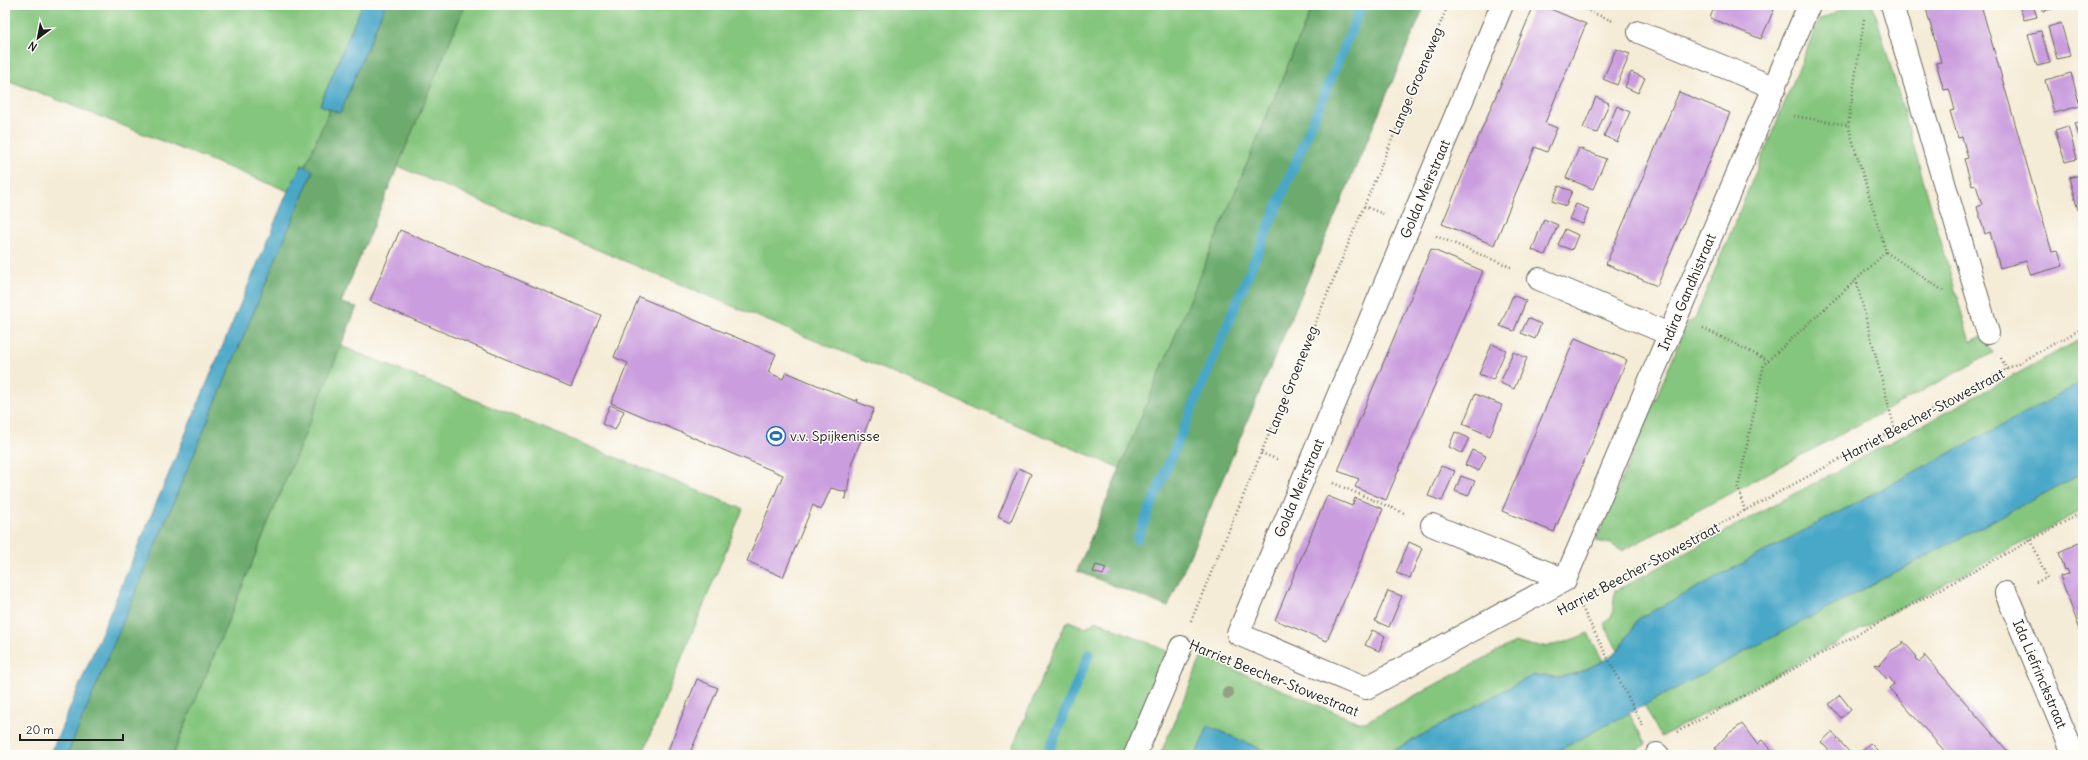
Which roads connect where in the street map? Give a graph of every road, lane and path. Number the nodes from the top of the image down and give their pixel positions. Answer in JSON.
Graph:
{"nodes":[{"id":1,"x":1448,"y":5,"type":"edge"},
{"id":2,"x":1502,"y":5,"type":"edge"},
{"id":3,"x":1574,"y":5,"type":"edge"},
{"id":4,"x":1809,"y":5,"type":"edge"},
{"id":5,"x":1892,"y":5,"type":"edge"},
{"id":6,"x":1865,"y":11,"type":"dead end"},
{"id":7,"x":1639,"y":32,"type":"joint"},
{"id":8,"x":1775,"y":88,"type":"junction"},
{"id":9,"x":1765,"y":111,"type":"junction"},
{"id":10,"x":1848,"y":125,"type":"junction"},
{"id":11,"x":1364,"y":206,"type":"junction"},
{"id":12,"x":1409,"y":225,"type":"junction"},
{"id":13,"x":1886,"y":252,"type":"junction"},
{"id":14,"x":1539,"y":279,"type":"joint"},
{"id":15,"x":1856,"y":280,"type":"junction"},
{"id":16,"x":1672,"y":324,"type":"junction"},
{"id":17,"x":1986,"y":325,"type":"joint"},
{"id":18,"x":2083,"y":328,"type":"edge"},
{"id":19,"x":1767,"y":360,"type":"junction"},
{"id":20,"x":1895,"y":430,"type":"junction"},
{"id":21,"x":1262,"y":453,"type":"junction"},
{"id":22,"x":1306,"y":472,"type":"junction"},
{"id":23,"x":1745,"y":511,"type":"junction"},
{"id":24,"x":2083,"y":512,"type":"edge"},
{"id":25,"x":1432,"y":525,"type":"joint"},
{"id":26,"x":2031,"y":540,"type":"junction"},
{"id":27,"x":1565,"y":580,"type":"junction"},
{"id":28,"x":2006,"y":593,"type":"joint"},
{"id":29,"x":1586,"y":597,"type":"dead end"},
{"id":30,"x":1579,"y":601,"type":"dead end"},
{"id":31,"x":1181,"y":647,"type":"joint"},
{"id":32,"x":1646,"y":732,"type":"dead end"},
{"id":33,"x":1674,"y":734,"type":"dead end"},
{"id":34,"x":1135,"y":755,"type":"edge"},
{"id":35,"x":2074,"y":755,"type":"edge"}],
"edges":[{"from":1,"to":11,"type":"path","name":"Lange Groeneweg"},
{"from":2,"to":12,"type":"street","name":"Golda Meirstraat"},
{"from":3,"to":7,"type":"path"},
{"from":4,"to":8,"type":"street","name":"Indira Gandhistraat"},
{"from":5,"to":17,"type":"street"},
{"from":6,"to":10,"type":"path"},
{"from":7,"to":8,"type":"street"},
{"from":8,"to":9,"type":"street","name":"Indira Gandhistraat"},
{"from":9,"to":10,"type":"path"},
{"from":9,"to":16,"type":"street","name":"Indira Gandhistraat"},
{"from":10,"to":13,"type":"path"},
{"from":11,"to":12,"type":"path"},
{"from":11,"to":21,"type":"path","name":"Lange Groeneweg"},
{"from":12,"to":14,"type":"path"},
{"from":12,"to":22,"type":"street","name":"Golda Meirstraat"},
{"from":13,"to":15,"type":"path"},
{"from":13,"to":17,"type":"path"},
{"from":14,"to":16,"type":"street"},
{"from":15,"to":19,"type":"path"},
{"from":15,"to":20,"type":"path"},
{"from":16,"to":19,"type":"path"},
{"from":16,"to":27,"type":"street","name":"Indira Gandhistraat"},
{"from":18,"to":20,"type":"path","name":"Harriet Beecher-Stowestraat"},
{"from":19,"to":23,"type":"path"},
{"from":20,"to":23,"type":"path","name":"Harriet Beecher-Stowestraat"},
{"from":21,"to":22,"type":"path"},
{"from":21,"to":31,"type":"path","name":"Lange Groeneweg"},
{"from":22,"to":25,"type":"path"},
{"from":22,"to":27,"type":"street","name":"Golda Meirstraat"},
{"from":23,"to":29,"type":"path","name":"Harriet Beecher-Stowestraat"},
{"from":24,"to":26,"type":"path"},
{"from":25,"to":27,"type":"street"},
{"from":26,"to":28,"type":"path"},
{"from":26,"to":33,"type":"path"},
{"from":28,"to":35,"type":"street","name":"Ida Liefrinckstraat"},
{"from":30,"to":32,"type":"path"},
{"from":31,"to":34,"type":"street"}]}
